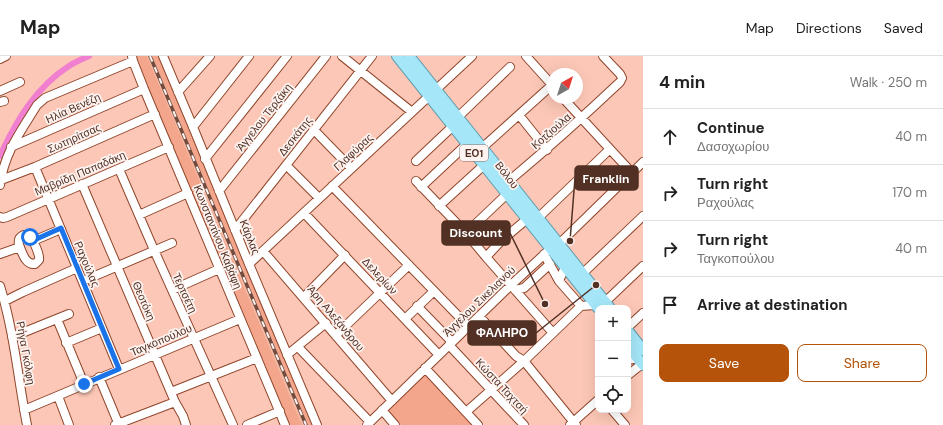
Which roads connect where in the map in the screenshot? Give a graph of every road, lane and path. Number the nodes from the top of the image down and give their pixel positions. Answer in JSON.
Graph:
{"nodes":[{"id":1,"x":6,"y":56,"type":"edge"},
{"id":2,"x":163,"y":56,"type":"edge"},
{"id":3,"x":210,"y":56,"type":"edge"},
{"id":4,"x":249,"y":56,"type":"edge"},
{"id":5,"x":287,"y":56,"type":"edge"},
{"id":6,"x":326,"y":56,"type":"edge"},
{"id":7,"x":342,"y":56,"type":"edge"},
{"id":8,"x":372,"y":56,"type":"edge"},
{"id":9,"x":397,"y":56,"type":"edge"},
{"id":10,"x":472,"y":56,"type":"edge"},
{"id":11,"x":526,"y":56,"type":"edge"},
{"id":12,"x":603,"y":56,"type":"edge"},
{"id":13,"x":0,"y":58,"type":"edge"},
{"id":14,"x":133,"y":58,"type":"edge"},
{"id":15,"x":413,"y":58,"type":"edge"},
{"id":16,"x":510,"y":68,"type":"dead end"},
{"id":17,"x":360,"y":70,"type":"junction"},
{"id":18,"x":547,"y":79,"type":"edge"},
{"id":19,"x":20,"y":82,"type":"dead end"},
{"id":20,"x":144,"y":89,"type":"junction"},
{"id":21,"x":0,"y":91,"type":"edge"},
{"id":22,"x":547,"y":91,"type":"edge"},
{"id":23,"x":178,"y":92,"type":"junction"},
{"id":24,"x":433,"y":93,"type":"junction"},
{"id":25,"x":568,"y":104,"type":"edge"},
{"id":26,"x":412,"y":112,"type":"junction"},
{"id":27,"x":155,"y":114,"type":"junction"},
{"id":28,"x":519,"y":115,"type":"junction"},
{"id":29,"x":582,"y":119,"type":"junction"},
{"id":30,"x":455,"y":122,"type":"junction"},
{"id":31,"x":193,"y":127,"type":"junction"},
{"id":32,"x":314,"y":130,"type":"junction"},
{"id":33,"x":467,"y":144,"type":"junction"},
{"id":34,"x":11,"y":147,"type":"junction"},
{"id":35,"x":169,"y":147,"type":"junction"},
{"id":36,"x":482,"y":148,"type":"junction"},
{"id":37,"x":610,"y":148,"type":"junction"},
{"id":38,"x":547,"y":150,"type":"junction"},
{"id":39,"x":205,"y":158,"type":"junction"},
{"id":40,"x":416,"y":161,"type":"dead end"},
{"id":41,"x":643,"y":162,"type":"edge"},
{"id":42,"x":286,"y":164,"type":"junction"},
{"id":43,"x":484,"y":165,"type":"junction"},
{"id":44,"x":35,"y":166,"type":"junction"},
{"id":45,"x":351,"y":168,"type":"junction"},
{"id":46,"x":119,"y":169,"type":"junction"},
{"id":47,"x":632,"y":173,"type":"junction"},
{"id":48,"x":509,"y":181,"type":"junction"},
{"id":49,"x":0,"y":182,"type":"edge"},
{"id":50,"x":82,"y":184,"type":"junction"},
{"id":51,"x":332,"y":186,"type":"junction"},
{"id":52,"x":219,"y":191,"type":"junction"},
{"id":53,"x":188,"y":193,"type":"junction"},
{"id":54,"x":507,"y":194,"type":"junction"},
{"id":55,"x":319,"y":198,"type":"junction"},
{"id":56,"x":48,"y":199,"type":"junction"},
{"id":57,"x":439,"y":206,"type":"junction"},
{"id":58,"x":304,"y":212,"type":"junction"},
{"id":59,"x":139,"y":215,"type":"junction"},
{"id":60,"x":643,"y":216,"type":"edge"},
{"id":61,"x":0,"y":217,"type":"edge"},
{"id":62,"x":538,"y":218,"type":"junction"},
{"id":63,"x":527,"y":219,"type":"junction"},
{"id":64,"x":61,"y":228,"type":"junction"},
{"id":65,"x":235,"y":230,"type":"junction"},
{"id":66,"x":466,"y":233,"type":"junction"},
{"id":67,"x":32,"y":241,"type":"junction"},
{"id":68,"x":172,"y":243,"type":"dead end"},
{"id":69,"x":20,"y":246,"type":"junction"},
{"id":70,"x":551,"y":249,"type":"junction"},
{"id":71,"x":154,"y":250,"type":"junction"},
{"id":72,"x":263,"y":251,"type":"junction"},
{"id":73,"x":0,"y":254,"type":"edge"},
{"id":74,"x":345,"y":255,"type":"junction"},
{"id":75,"x":486,"y":257,"type":"junction"},
{"id":76,"x":249,"y":264,"type":"junction"},
{"id":77,"x":550,"y":264,"type":"junction"},
{"id":78,"x":117,"y":266,"type":"junction"},
{"id":79,"x":410,"y":266,"type":"junction"},
{"id":80,"x":643,"y":266,"type":"edge"},
{"id":81,"x":565,"y":267,"type":"junction"},
{"id":82,"x":77,"y":268,"type":"junction"},
{"id":83,"x":219,"y":269,"type":"junction"},
{"id":84,"x":582,"y":274,"type":"junction"},
{"id":85,"x":82,"y":281,"type":"junction"},
{"id":86,"x":559,"y":281,"type":"junction"},
{"id":87,"x":0,"y":286,"type":"edge"},
{"id":88,"x":513,"y":288,"type":"junction"},
{"id":89,"x":172,"y":290,"type":"junction"},
{"id":90,"x":434,"y":291,"type":"junction"},
{"id":91,"x":381,"y":293,"type":"junction"},
{"id":92,"x":304,"y":297,"type":"junction"},
{"id":93,"x":5,"y":301,"type":"junction"},
{"id":94,"x":601,"y":305,"type":"edge"},
{"id":95,"x":601,"y":305,"type":"edge"},
{"id":96,"x":603,"y":305,"type":"edge"},
{"id":97,"x":417,"y":306,"type":"junction"},
{"id":98,"x":581,"y":306,"type":"junction"},
{"id":99,"x":595,"y":306,"type":"edge"},
{"id":100,"x":643,"y":313,"type":"edge"},
{"id":101,"x":69,"y":314,"type":"dead end"},
{"id":102,"x":479,"y":316,"type":"junction"},
{"id":103,"x":57,"y":319,"type":"junction"},
{"id":104,"x":240,"y":319,"type":"junction"},
{"id":105,"x":405,"y":319,"type":"junction"},
{"id":106,"x":326,"y":324,"type":"junction"},
{"id":107,"x":631,"y":324,"type":"edge"},
{"id":108,"x":468,"y":326,"type":"junction"},
{"id":109,"x":102,"y":328,"type":"junction"},
{"id":110,"x":553,"y":333,"type":"junction"},
{"id":111,"x":336,"y":335,"type":"junction"},
{"id":112,"x":631,"y":335,"type":"edge"},
{"id":113,"x":12,"y":337,"type":"junction"},
{"id":114,"x":194,"y":338,"type":"junction"},
{"id":115,"x":66,"y":343,"type":"junction"},
{"id":116,"x":450,"y":344,"type":"junction"},
{"id":117,"x":298,"y":347,"type":"junction"},
{"id":118,"x":643,"y":350,"type":"edge"},
{"id":119,"x":631,"y":351,"type":"edge"},
{"id":120,"x":155,"y":354,"type":"junction"},
{"id":121,"x":287,"y":355,"type":"junction"},
{"id":122,"x":439,"y":355,"type":"junction"},
{"id":123,"x":257,"y":358,"type":"junction"},
{"id":124,"x":524,"y":361,"type":"junction"},
{"id":125,"x":637,"y":362,"type":"edge"},
{"id":126,"x":425,"y":368,"type":"junction"},
{"id":127,"x":119,"y":369,"type":"junction"},
{"id":128,"x":631,"y":371,"type":"edge"},
{"id":129,"x":212,"y":377,"type":"junction"},
{"id":130,"x":100,"y":378,"type":"junction"},
{"id":131,"x":84,"y":384,"type":"junction"},
{"id":132,"x":491,"y":390,"type":"junction"},
{"id":133,"x":171,"y":392,"type":"junction"},
{"id":134,"x":58,"y":396,"type":"junction"},
{"id":135,"x":392,"y":401,"type":"junction"},
{"id":136,"x":175,"y":402,"type":"junction"},
{"id":137,"x":595,"y":403,"type":"edge"},
{"id":138,"x":24,"y":410,"type":"junction"},
{"id":139,"x":382,"y":410,"type":"junction"},
{"id":140,"x":280,"y":411,"type":"junction"},
{"id":141,"x":466,"y":412,"type":"junction"},
{"id":142,"x":615,"y":413,"type":"edge"},
{"id":143,"x":369,"y":423,"type":"edge"},
{"id":144,"x":573,"y":424,"type":"edge"},
{"id":145,"x":27,"y":425,"type":"edge"},
{"id":146,"x":70,"y":425,"type":"edge"},
{"id":147,"x":117,"y":425,"type":"edge"},
{"id":148,"x":186,"y":425,"type":"edge"},
{"id":149,"x":233,"y":425,"type":"edge"},
{"id":150,"x":246,"y":425,"type":"edge"},
{"id":151,"x":285,"y":425,"type":"edge"},
{"id":152,"x":317,"y":425,"type":"edge"},
{"id":153,"x":395,"y":425,"type":"edge"},
{"id":154,"x":478,"y":425,"type":"edge"},
{"id":155,"x":524,"y":425,"type":"edge"},
{"id":156,"x":625,"y":425,"type":"edge"}],
"edges":[{"from":1,"to":13,"type":"street"},
{"from":2,"to":23,"type":"street","name":"Κάρλας"},
{"from":3,"to":23,"type":"street"},
{"from":4,"to":31,"type":"street"},
{"from":5,"to":39,"type":"street"},
{"from":6,"to":52,"type":"street","name":"Άγγελου Τερζάκη"},
{"from":7,"to":17,"type":"street"},
{"from":8,"to":17,"type":"street","name":"Δεσκάτης"},
{"from":9,"to":24,"type":"main road","name":"Βόλου","number":"ΕΟ1"},
{"from":10,"to":24,"type":"street","name":"Γλαφύρας"},
{"from":11,"to":18,"type":"street"},
{"from":12,"to":29,"type":"street","name":"Κοτζιούλα"},
{"from":14,"to":20,"type":"street","name":"Κωνσταντίνου Καβάφη"},
{"from":14,"to":34,"type":"street"},
{"from":15,"to":24,"type":"main road","name":"Βόλου","number":"ΕΟ1"},
{"from":16,"to":30,"type":"street"},
{"from":17,"to":26,"type":"street"},
{"from":17,"to":32,"type":"street","name":"Δεσκάτης"},
{"from":19,"to":21,"type":"street"},
{"from":20,"to":27,"type":"street","name":"Κωνσταντίνου Καβάφη"},
{"from":20,"to":34,"type":"street","name":"Ηλία Βενέζη"},
{"from":22,"to":28,"type":"street"},
{"from":23,"to":31,"type":"street","name":"Κάρλας"},
{"from":24,"to":26,"type":"street","name":"Γλαφύρας"},
{"from":24,"to":30,"type":"main road","name":"Βόλου","number":"ΕΟ1"},
{"from":25,"to":29,"type":"street"},
{"from":26,"to":45,"type":"street","name":"Γλαφύρας"},
{"from":27,"to":35,"type":"street","name":"Κωνσταντίνου Καβάφη"},
{"from":27,"to":44,"type":"street","name":"Σωτηρίτσας"},
{"from":28,"to":36,"type":"street"},
{"from":28,"to":38,"type":"street"},
{"from":29,"to":37,"type":"street"},
{"from":29,"to":38,"type":"street","name":"Κοτζιούλα"},
{"from":30,"to":33,"type":"main road","name":"Βόλου","number":"ΕΟ1"},
{"from":30,"to":36,"type":"main road","name":"Βόλου","number":"ΕΟ1"},
{"from":30,"to":40,"type":"street"},
{"from":31,"to":39,"type":"street","name":"Κάρλας"},
{"from":32,"to":42,"type":"street","name":"Δεσκάτης"},
{"from":32,"to":45,"type":"street"},
{"from":33,"to":43,"type":"main road","name":"Βόλου","number":"ΕΟ1"},
{"from":33,"to":57,"type":"street"},
{"from":34,"to":49,"type":"street"},
{"from":35,"to":46,"type":"street","name":"Μαβρίδη Παπαδάκη"},
{"from":35,"to":53,"type":"street","name":"Κωνσταντίνου Καβάφη"},
{"from":36,"to":48,"type":"main road","name":"Βόλου","number":"ΕΟ1"},
{"from":37,"to":47,"type":"street"},
{"from":37,"to":62,"type":"street"},
{"from":38,"to":48,"type":"street","name":"Κοτζιούλα"},
{"from":39,"to":52,"type":"street","name":"Κάρλας"},
{"from":41,"to":47,"type":"street","name":"Άγγελου Σικελιανού"},
{"from":42,"to":55,"type":"street"},
{"from":42,"to":65,"type":"street","name":"Δεσκάτης"},
{"from":43,"to":54,"type":"main road","name":"Βόλου","number":"ΕΟ1"},
{"from":43,"to":57,"type":"street"},
{"from":44,"to":49,"type":"street","name":"Σωτηρίτσας"},
{"from":44,"to":56,"type":"street","name":"Ραχούλας"},
{"from":45,"to":51,"type":"street","name":"Γλαφύρας"},
{"from":46,"to":50,"type":"street","name":"Μαβρίδη Παπαδάκη"},
{"from":46,"to":59,"type":"street","name":"Τερτσέτη"},
{"from":47,"to":70,"type":"street","name":"Άγγελου Σικελιανού"},
{"from":48,"to":62,"type":"main road","name":"Βόλου","number":"ΕΟ1"},
{"from":50,"to":56,"type":"street","name":"Μαβρίδη Παπαδάκη"},
{"from":50,"to":78,"type":"street","name":"Θεοτόκη"},
{"from":51,"to":55,"type":"street","name":"Γλαφύρας"},
{"from":51,"to":79,"type":"street"},
{"from":52,"to":65,"type":"street","name":"Κάρλας"},
{"from":53,"to":59,"type":"street"},
{"from":53,"to":83,"type":"street","name":"Κωνσταντίνου Καβάφη"},
{"from":54,"to":63,"type":"main road","name":"Βόλου","number":"ΕΟ1"},
{"from":54,"to":66,"type":"street"},
{"from":55,"to":58,"type":"street","name":"Γλαφύρας"},
{"from":56,"to":61,"type":"street","name":"Μαβρίδη Παπαδάκη"},
{"from":56,"to":64,"type":"street","name":"Ραχούλας"},
{"from":57,"to":66,"type":"street"},
{"from":58,"to":72,"type":"street","name":"Γλαφύρας"},
{"from":58,"to":74,"type":"street","name":"Δελερίων"},
{"from":59,"to":71,"type":"street","name":"Τερτσέτη"},
{"from":60,"to":84,"type":"street"},
{"from":62,"to":70,"type":"main road","name":"Βόλου","number":"ΕΟ1"},
{"from":63,"to":70,"type":"main road","name":"Βόλου","number":"ΕΟ1"},
{"from":63,"to":75,"type":"street"},
{"from":64,"to":67,"type":"street"},
{"from":64,"to":82,"type":"street","name":"Ραχούλας"},
{"from":65,"to":76,"type":"street","name":"Κάρλας"},
{"from":66,"to":75,"type":"street"},
{"from":67,"to":69,"type":"street"},
{"from":67,"to":69,"type":"street"},
{"from":68,"to":71,"type":"street"},
{"from":69,"to":73,"type":"street"},
{"from":70,"to":77,"type":"street"},
{"from":70,"to":81,"type":"main road","name":"Βόλου","number":"ΕΟ1"},
{"from":70,"to":84,"type":"main road","name":"Βόλου","number":"ΕΟ1"},
{"from":70,"to":88,"type":"street","name":"Άγγελου Σικελιανού"},
{"from":71,"to":78,"type":"street"},
{"from":71,"to":89,"type":"street","name":"Τερτσέτη"},
{"from":72,"to":76,"type":"street","name":"Γλαφύρας"},
{"from":72,"to":92,"type":"street","name":"Άρη Αλεξάνδρου"},
{"from":74,"to":91,"type":"street","name":"Δελερίων"},
{"from":74,"to":92,"type":"street"},
{"from":75,"to":88,"type":"street"},
{"from":76,"to":121,"type":"street","name":"Κάρλας"},
{"from":77,"to":86,"type":"street"},
{"from":77,"to":88,"type":"street"},
{"from":78,"to":85,"type":"street"},
{"from":78,"to":120,"type":"street","name":"Θεοτόκη"},
{"from":79,"to":90,"type":"street"},
{"from":79,"to":91,"type":"street"},
{"from":80,"to":96,"type":"street"},
{"from":81,"to":86,"type":"street"},
{"from":81,"to":95,"type":"main road","name":"Βόλου","number":"ΕΟ1"},
{"from":82,"to":85,"type":"street","name":"Ραχούλας"},
{"from":82,"to":93,"type":"street"},
{"from":83,"to":89,"type":"street"},
{"from":83,"to":104,"type":"street","name":"Κωνσταντίνου Καβάφη"},
{"from":84,"to":94,"type":"main road","name":"Βόλου","number":"ΕΟ1"},
{"from":85,"to":109,"type":"street","name":"Ραχούλας"},
{"from":86,"to":98,"type":"street"},
{"from":87,"to":93,"type":"street","name":"Ρήγα Γκόλφη"},
{"from":88,"to":102,"type":"street","name":"Άγγελου Σικελιανού"},
{"from":88,"to":110,"type":"street"},
{"from":89,"to":114,"type":"street","name":"Τερτσέτη"},
{"from":90,"to":97,"type":"street"},
{"from":90,"to":108,"type":"street"},
{"from":91,"to":105,"type":"street","name":"Δελερίων"},
{"from":91,"to":111,"type":"street"},
{"from":92,"to":106,"type":"street","name":"Άρη Αλεξάνδρου"},
{"from":93,"to":113,"type":"street","name":"Ρήγα Γκόλφη"},
{"from":97,"to":105,"type":"street"},
{"from":97,"to":116,"type":"street","name":"Κώστα Ταχτσή"},
{"from":98,"to":99,"type":"street"},
{"from":98,"to":110,"type":"street"},
{"from":100,"to":107,"type":"street"},
{"from":101,"to":103,"type":"street"},
{"from":102,"to":108,"type":"street","name":"Άγγελου Σικελιανού"},
{"from":102,"to":124,"type":"street"},
{"from":103,"to":113,"type":"street"},
{"from":103,"to":115,"type":"street"},
{"from":104,"to":114,"type":"street","name":"Ταγκοπούλου"},
{"from":104,"to":123,"type":"street","name":"Κωνσταντίνου Καβάφη"},
{"from":105,"to":122,"type":"street","name":"Δελερίων"},
{"from":106,"to":111,"type":"street","name":"Άρη Αλεξάνδρου"},
{"from":106,"to":117,"type":"street"},
{"from":108,"to":116,"type":"street","name":"Άγγελου Σικελιανού"},
{"from":109,"to":115,"type":"street"},
{"from":109,"to":127,"type":"street","name":"Ραχούλας"},
{"from":110,"to":124,"type":"street"},
{"from":111,"to":135,"type":"street","name":"Άρη Αλεξάνδρου"},
{"from":112,"to":118,"type":"main road"},
{"from":113,"to":138,"type":"street","name":"Ρήγα Γκόλφη"},
{"from":114,"to":120,"type":"street","name":"Ταγκοπούλου"},
{"from":114,"to":129,"type":"street","name":"Τερτσέτη"},
{"from":115,"to":131,"type":"street"},
{"from":116,"to":122,"type":"street","name":"Άγγελου Σικελιανού"},
{"from":116,"to":132,"type":"street","name":"Κώστα Ταχτσή"},
{"from":117,"to":121,"type":"street"},
{"from":117,"to":143,"type":"street"},
{"from":119,"to":125,"type":"main road"},
{"from":120,"to":127,"type":"street","name":"Ταγκοπούλου"},
{"from":120,"to":133,"type":"street","name":"Θεοτόκη"},
{"from":121,"to":152,"type":"street","name":"Κάρλας"},
{"from":122,"to":126,"type":"street","name":"Άγγελου Σικελιανού"},
{"from":123,"to":129,"type":"street"},
{"from":123,"to":140,"type":"street","name":"Κωνσταντίνου Καβάφη"},
{"from":124,"to":132,"type":"street"},
{"from":124,"to":144,"type":"street"},
{"from":125,"to":128,"type":"street"},
{"from":126,"to":135,"type":"street","name":"Άγγελου Σικελιανού"},
{"from":126,"to":141,"type":"street"},
{"from":127,"to":130,"type":"street","name":"Ταγκοπούλου"},
{"from":129,"to":133,"type":"street"},
{"from":129,"to":149,"type":"street","name":"Τερτσέτη"},
{"from":130,"to":131,"type":"street","name":"Ταγκοπούλου"},
{"from":130,"to":147,"type":"street"},
{"from":131,"to":134,"type":"street","name":"Ταγκοπούλου"},
{"from":132,"to":141,"type":"street"},
{"from":132,"to":155,"type":"street","name":"Κώστα Ταχτσή"},
{"from":133,"to":136,"type":"street","name":"Θεοτόκη"},
{"from":134,"to":138,"type":"street","name":"Ταγκοπούλου"},
{"from":134,"to":146,"type":"street"},
{"from":135,"to":139,"type":"street","name":"Άγγελου Σικελιανού"},
{"from":136,"to":147,"type":"street"},
{"from":136,"to":148,"type":"street","name":"Θεοτόκη"},
{"from":137,"to":144,"type":"street"},
{"from":138,"to":145,"type":"street","name":"Ρήγα Γκόλφη"},
{"from":139,"to":143,"type":"street","name":"Άγγελου Σικελιανού"},
{"from":139,"to":153,"type":"street"},
{"from":140,"to":150,"type":"street"},
{"from":140,"to":151,"type":"street","name":"Κωνσταντίνου Καβάφη"},
{"from":141,"to":154,"type":"street"},
{"from":142,"to":156,"type":"street"}]}
